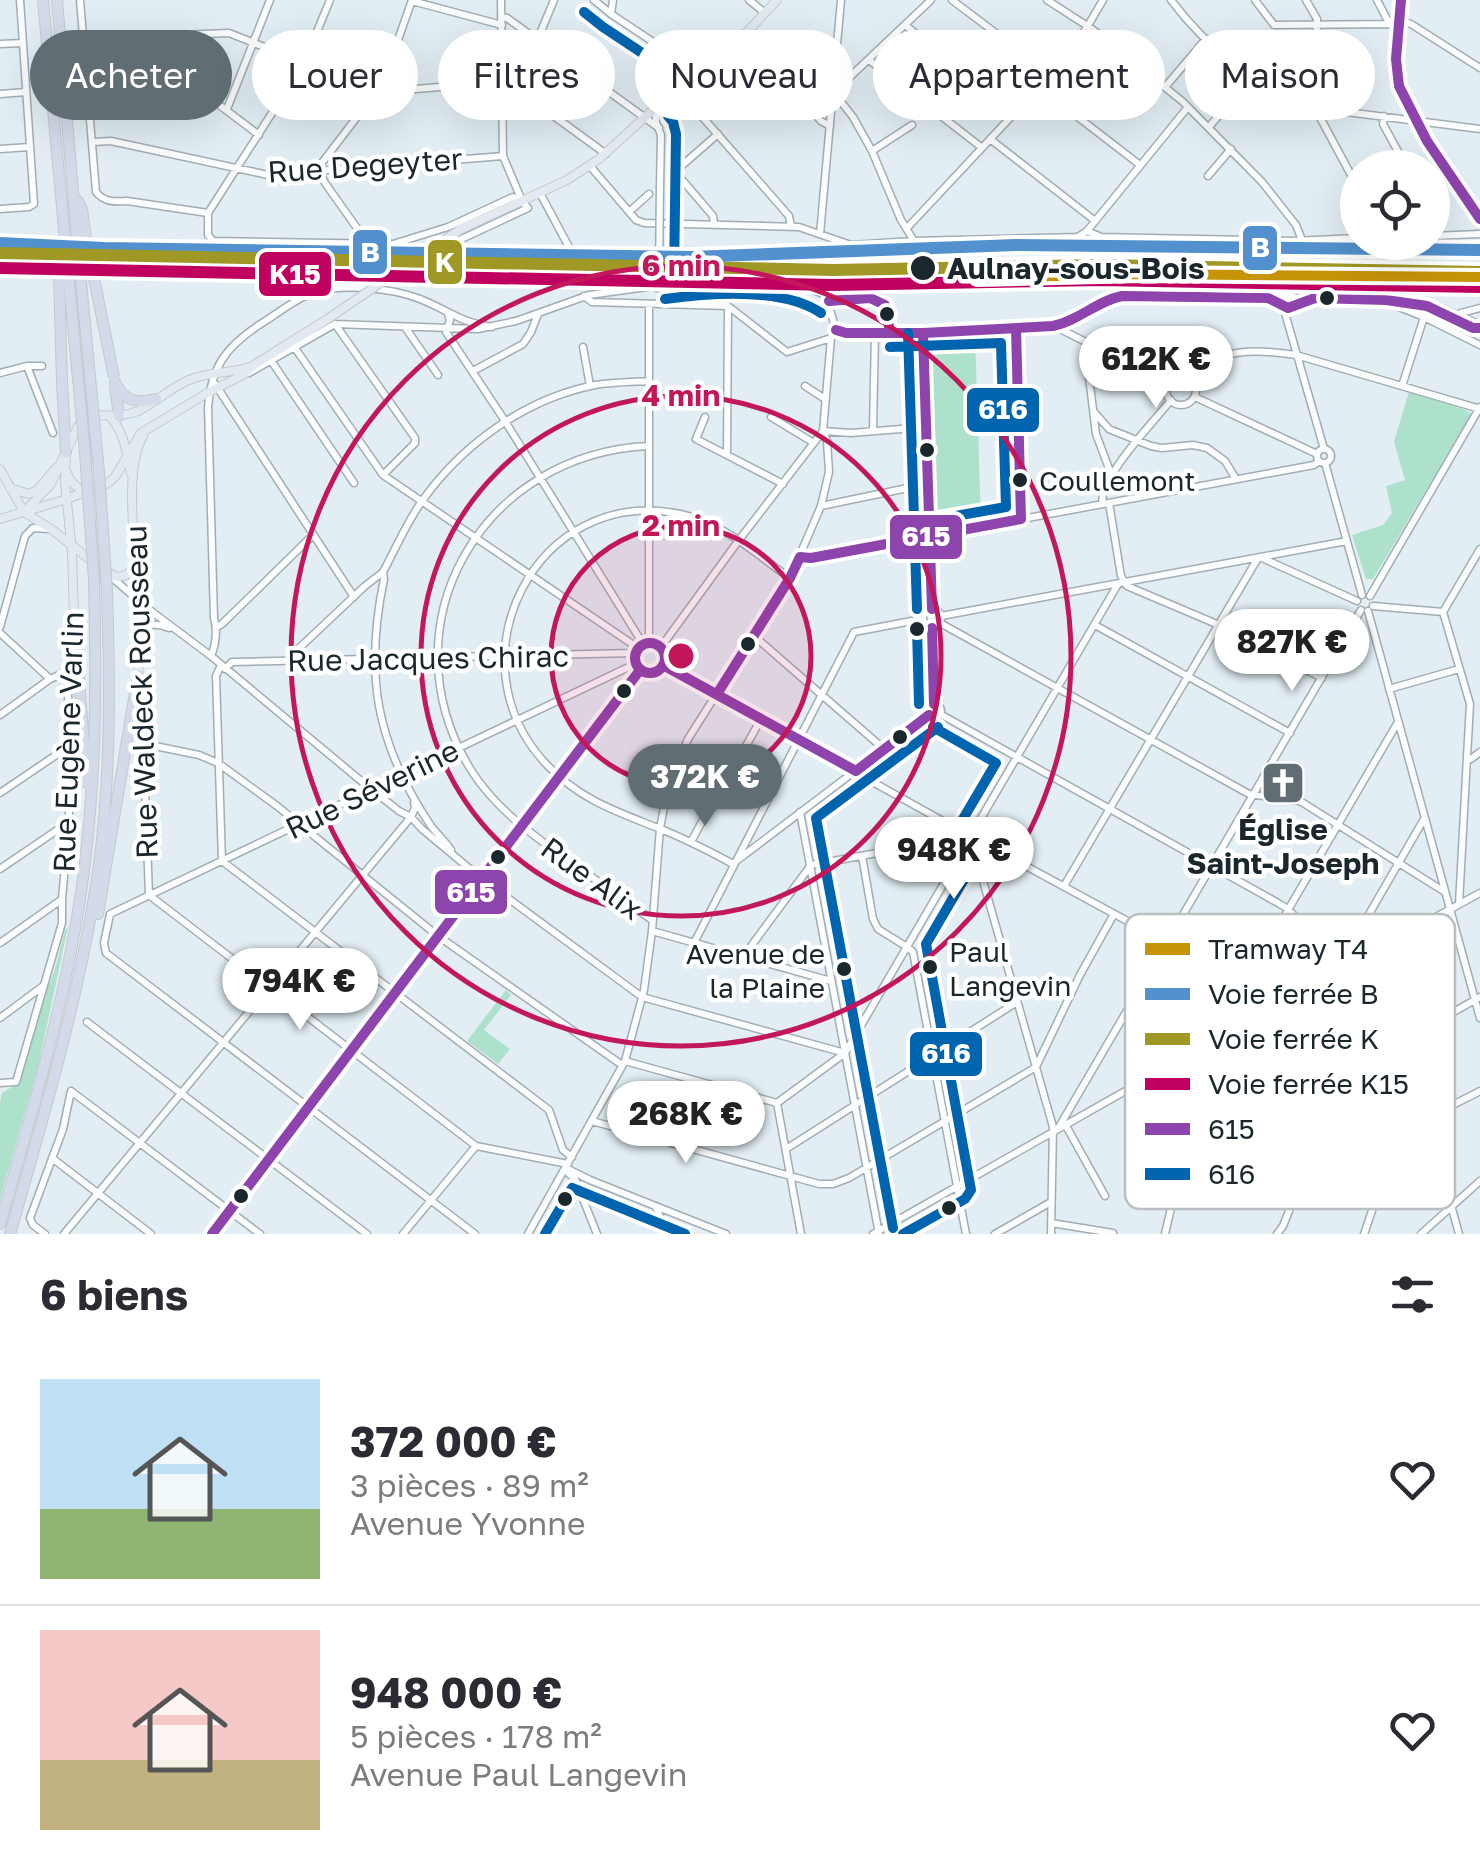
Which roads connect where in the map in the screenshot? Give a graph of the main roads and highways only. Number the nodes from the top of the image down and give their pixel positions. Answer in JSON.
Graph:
{"nodes":[{"id":1,"x":43,"y":0,"type":"edge"},
{"id":2,"x":57,"y":0,"type":"edge"},
{"id":3,"x":777,"y":0,"type":"edge"},
{"id":4,"x":72,"y":240,"type":"junction"},
{"id":5,"x":254,"y":365,"type":"junction"},
{"id":6,"x":115,"y":379,"type":"junction"},
{"id":7,"x":213,"y":383,"type":"junction"},
{"id":8,"x":156,"y":399,"type":"junction"},
{"id":9,"x":115,"y":418,"type":"junction"},
{"id":10,"x":150,"y":428,"type":"junction"},
{"id":11,"x":129,"y":450,"type":"junction"},
{"id":12,"x":66,"y":452,"type":"junction"},
{"id":13,"x":63,"y":466,"type":"junction"},
{"id":14,"x":0,"y":469,"type":"edge"},
{"id":15,"x":10,"y":488,"type":"junction"},
{"id":16,"x":132,"y":488,"type":"junction"},
{"id":17,"x":94,"y":490,"type":"junction"},
{"id":18,"x":67,"y":499,"type":"junction"},
{"id":19,"x":24,"y":512,"type":"junction"},
{"id":20,"x":0,"y":519,"type":"edge"},
{"id":21,"x":51,"y":529,"type":"junction"},
{"id":22,"x":71,"y":546,"type":"junction"},
{"id":23,"x":136,"y":563,"type":"junction"},
{"id":24,"x":72,"y":574,"type":"junction"},
{"id":25,"x":74,"y":615,"type":"joint"},
{"id":26,"x":138,"y":674,"type":"joint"},
{"id":27,"x":92,"y":796,"type":"junction"},
{"id":28,"x":87,"y":937,"type":"junction"},
{"id":29,"x":0,"y":1224,"type":"edge"},
{"id":30,"x":10,"y":1234,"type":"edge"}],
"edges":[{"from":1,"to":4,"type":"highway"},
{"from":2,"to":4,"type":"highway"},
{"from":3,"to":5,"type":"main road","bridge":true},
{"from":4,"to":6,"type":"highway","bridge":true},
{"from":4,"to":12,"type":"highway","bridge":true},
{"from":4,"to":27,"type":"highway","bridge":true},
{"from":4,"to":28,"type":"highway","bridge":true},
{"from":5,"to":7,"type":"main road"},
{"from":5,"to":7,"type":"main road"},
{"from":6,"to":8,"type":"highway"},
{"from":6,"to":9,"type":"highway"},
{"from":7,"to":8,"type":"main road"},
{"from":7,"to":10,"type":"main road"},
{"from":8,"to":9,"type":"main road"},
{"from":9,"to":11,"type":"main road"},
{"from":9,"to":12,"type":"main road"},
{"from":10,"to":11,"type":"main road"},
{"from":10,"to":16,"type":"main road","name":"Rue Waldeck Rousseau"},
{"from":11,"to":16,"type":"main road","name":"Rue Waldeck Rousseau"},
{"from":11,"to":17,"type":"main road"},
{"from":12,"to":13,"type":"main road"},
{"from":13,"to":15,"type":"main road"},
{"from":13,"to":17,"type":"main road"},
{"from":13,"to":18,"type":"main road","name":"Rue Eugène Varlin"},
{"from":13,"to":19,"type":"main road"},
{"from":14,"to":15,"type":"main road"},
{"from":15,"to":19,"type":"main road"},
{"from":16,"to":23,"type":"main road","name":"Rue Waldeck Rousseau"},
{"from":17,"to":18,"type":"main road"},
{"from":18,"to":19,"type":"main road"},
{"from":18,"to":22,"type":"main road","name":"Rue Eugène Varlin"},
{"from":19,"to":20,"type":"main road"},
{"from":19,"to":21,"type":"main road"},
{"from":21,"to":22,"type":"main road"},
{"from":21,"to":24,"type":"main road","name":"Rue Eugène Varlin"},
{"from":22,"to":23,"type":"main road"},
{"from":22,"to":24,"type":"main road","name":"Rue Eugène Varlin"},
{"from":23,"to":26,"type":"main road","name":"Rue Waldeck Rousseau"},
{"from":24,"to":25,"type":"main road","name":"Rue Eugène Varlin"},
{"from":25,"to":27,"type":"highway"},
{"from":26,"to":28,"type":"highway"},
{"from":27,"to":29,"type":"highway"},
{"from":28,"to":30,"type":"highway"}]}
